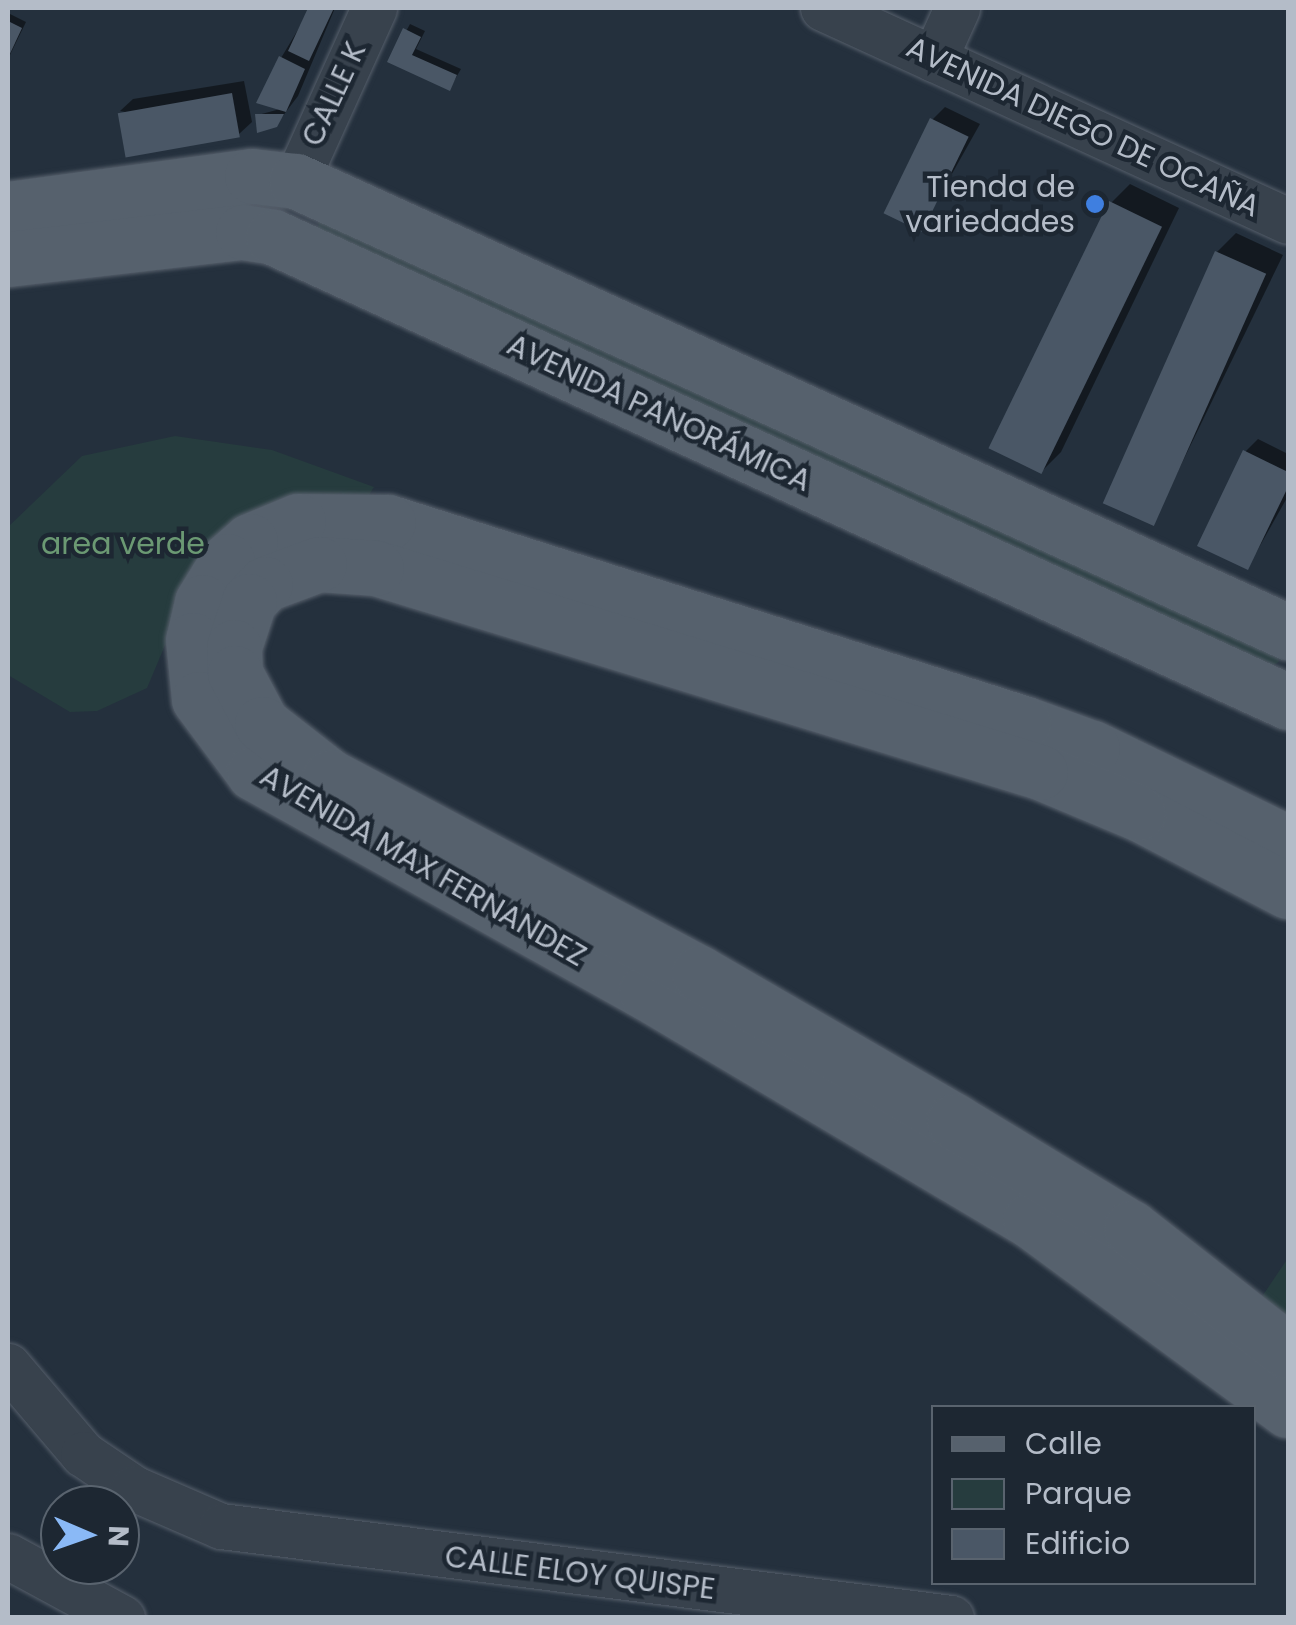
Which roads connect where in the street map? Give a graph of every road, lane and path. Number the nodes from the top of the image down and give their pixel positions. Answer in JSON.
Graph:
{"nodes":[{"id":1,"x":374,"y":8,"type":"edge"},
{"id":2,"x":823,"y":8,"type":"edge"},
{"id":3,"x":957,"y":8,"type":"edge"},
{"id":4,"x":934,"y":58,"type":"junction"},
{"id":5,"x":296,"y":182,"type":"junction"},
{"id":6,"x":8,"y":208,"type":"edge"},
{"id":7,"x":1288,"y":221,"type":"edge"},
{"id":8,"x":273,"y":237,"type":"junction"},
{"id":9,"x":8,"y":259,"type":"edge"},
{"id":10,"x":1288,"y":632,"type":"edge"},
{"id":11,"x":1288,"y":702,"type":"edge"},
{"id":12,"x":1084,"y":768,"type":"junction"},
{"id":13,"x":1288,"y":843,"type":"edge"},
{"id":14,"x":1288,"y":891,"type":"edge"},
{"id":15,"x":1171,"y":1289,"type":"junction"},
{"id":16,"x":1288,"y":1351,"type":"edge"},
{"id":17,"x":8,"y":1366,"type":"edge"},
{"id":18,"x":1288,"y":1410,"type":"edge"},
{"id":19,"x":8,"y":1556,"type":"edge"},
{"id":20,"x":122,"y":1618,"type":"edge"},
{"id":21,"x":951,"y":1618,"type":"edge"}],
"edges":[{"from":1,"to":5,"type":"street","name":"CALLE K"},
{"from":2,"to":4,"type":"street","name":"AVENIDA DIEGO DE OCAÑA"},
{"from":3,"to":4,"type":"street"},
{"from":4,"to":7,"type":"street","name":"AVENIDA DIEGO DE OCAÑA"},
{"from":5,"to":6,"type":"main road","name":"AVENIDA PANORÁMICA"},
{"from":5,"to":8,"type":"main road"},
{"from":5,"to":10,"type":"main road","name":"AVENIDA PANORÁMICA"},
{"from":8,"to":9,"type":"main road","name":"AVENIDA PANORÁMICA"},
{"from":8,"to":11,"type":"main road","name":"AVENIDA PANORÁMICA"},
{"from":12,"to":13,"type":"main road","name":"AVENIDA MAX FERNANDEZ"},
{"from":12,"to":14,"type":"main road","name":"AVENIDA MAX FERNANDEZ"},
{"from":12,"to":15,"type":"main road","name":"AVENIDA MAX FERNANDEZ"},
{"from":15,"to":16,"type":"main road","name":"AVENIDA MAX FERNANDEZ"},
{"from":15,"to":18,"type":"main road","name":"AVENIDA MAX FERNANDEZ"},
{"from":17,"to":21,"type":"street","name":"CALLE ELOY QUISPE"},
{"from":19,"to":20,"type":"street"}]}
